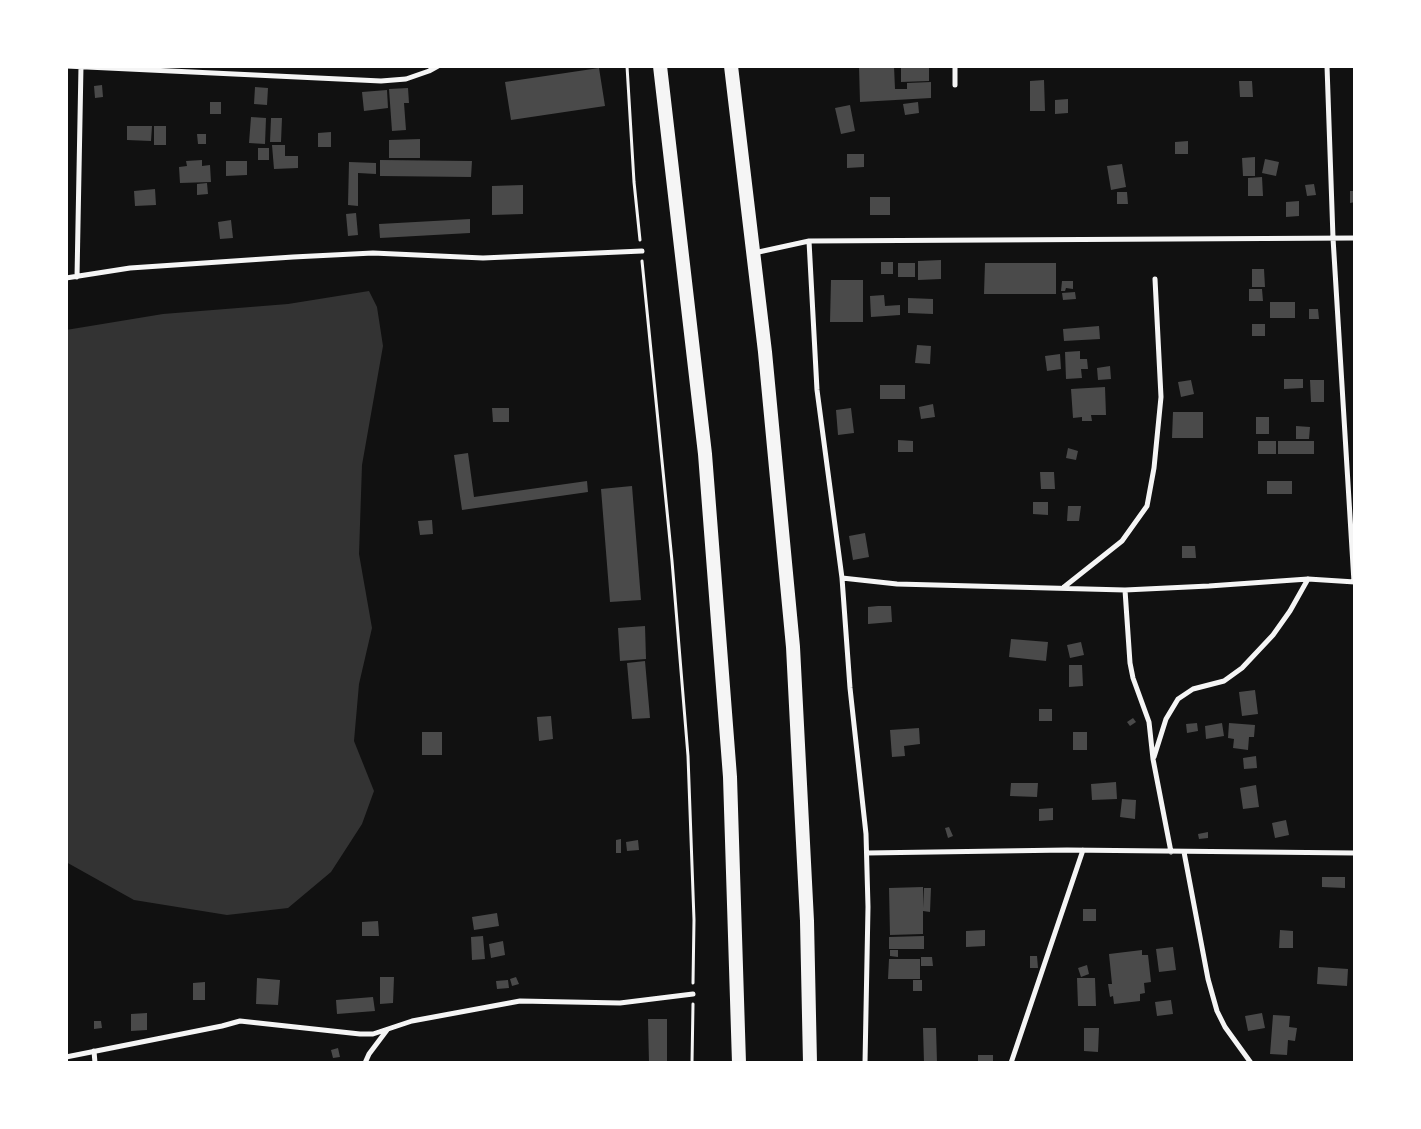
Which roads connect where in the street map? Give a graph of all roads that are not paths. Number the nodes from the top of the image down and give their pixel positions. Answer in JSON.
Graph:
{"nodes":[{"id":1,"x":66,"y":66,"type":"edge"},
{"id":2,"x":438,"y":66,"type":"edge"},
{"id":3,"x":660,"y":66,"type":"edge"},
{"id":4,"x":731,"y":66,"type":"edge"},
{"id":5,"x":955,"y":66,"type":"edge"},
{"id":6,"x":1327,"y":66,"type":"edge"},
{"id":7,"x":81,"y":67,"type":"edge"},
{"id":8,"x":955,"y":85,"type":"dead end"},
{"id":9,"x":1333,"y":238,"type":"junction"},
{"id":10,"x":1355,"y":238,"type":"edge"},
{"id":11,"x":809,"y":241,"type":"junction"},
{"id":12,"x":642,"y":251,"type":"road end"},
{"id":13,"x":754,"y":253,"type":"junction"},
{"id":14,"x":77,"y":276,"type":"junction"},
{"id":15,"x":66,"y":278,"type":"edge"},
{"id":16,"x":1155,"y":279,"type":"dead end"},
{"id":17,"x":842,"y":578,"type":"junction"},
{"id":18,"x":1308,"y":579,"type":"junction"},
{"id":19,"x":1354,"y":582,"type":"edge"},
{"id":20,"x":1064,"y":588,"type":"junction"},
{"id":21,"x":1125,"y":590,"type":"junction"},
{"id":22,"x":1153,"y":760,"type":"junction"},
{"id":23,"x":1083,"y":850,"type":"junction"},
{"id":24,"x":1171,"y":852,"type":"junction"},
{"id":25,"x":1184,"y":852,"type":"junction"},
{"id":26,"x":867,"y":853,"type":"junction"},
{"id":27,"x":1355,"y":853,"type":"edge"},
{"id":28,"x":693,"y":994,"type":"road end"},
{"id":29,"x":387,"y":1030,"type":"junction"},
{"id":30,"x":94,"y":1051,"type":"junction"},
{"id":31,"x":66,"y":1057,"type":"edge"},
{"id":32,"x":96,"y":1063,"type":"edge"},
{"id":33,"x":365,"y":1063,"type":"edge"},
{"id":34,"x":738,"y":1063,"type":"edge"},
{"id":35,"x":810,"y":1063,"type":"edge"},
{"id":36,"x":865,"y":1063,"type":"edge"},
{"id":37,"x":1011,"y":1063,"type":"edge"},
{"id":38,"x":1251,"y":1063,"type":"edge"}],
"edges":[{"from":1,"to":7,"type":"street"},
{"from":2,"to":7,"type":"street"},
{"from":3,"to":34,"type":"highway"},
{"from":4,"to":13,"type":"highway"},
{"from":5,"to":8,"type":"street"},
{"from":6,"to":9,"type":"street"},
{"from":7,"to":14,"type":"street"},
{"from":9,"to":10,"type":"street"},
{"from":9,"to":11,"type":"street"},
{"from":9,"to":19,"type":"street"},
{"from":11,"to":13,"type":"street"},
{"from":11,"to":17,"type":"street"},
{"from":12,"to":14,"type":"street"},
{"from":13,"to":35,"type":"highway"},
{"from":14,"to":15,"type":"street"},
{"from":16,"to":20,"type":"street"},
{"from":17,"to":20,"type":"street"},
{"from":17,"to":26,"type":"street"},
{"from":18,"to":19,"type":"street"},
{"from":18,"to":21,"type":"street"},
{"from":18,"to":22,"type":"street"},
{"from":20,"to":21,"type":"street"},
{"from":21,"to":22,"type":"street"},
{"from":22,"to":24,"type":"street"},
{"from":23,"to":24,"type":"street"},
{"from":23,"to":26,"type":"street"},
{"from":23,"to":37,"type":"street"},
{"from":24,"to":25,"type":"street"},
{"from":25,"to":27,"type":"street"},
{"from":25,"to":38,"type":"street"},
{"from":26,"to":36,"type":"street"},
{"from":28,"to":29,"type":"street"},
{"from":29,"to":30,"type":"street"},
{"from":29,"to":33,"type":"street"},
{"from":30,"to":31,"type":"street"},
{"from":30,"to":32,"type":"street"}]}
